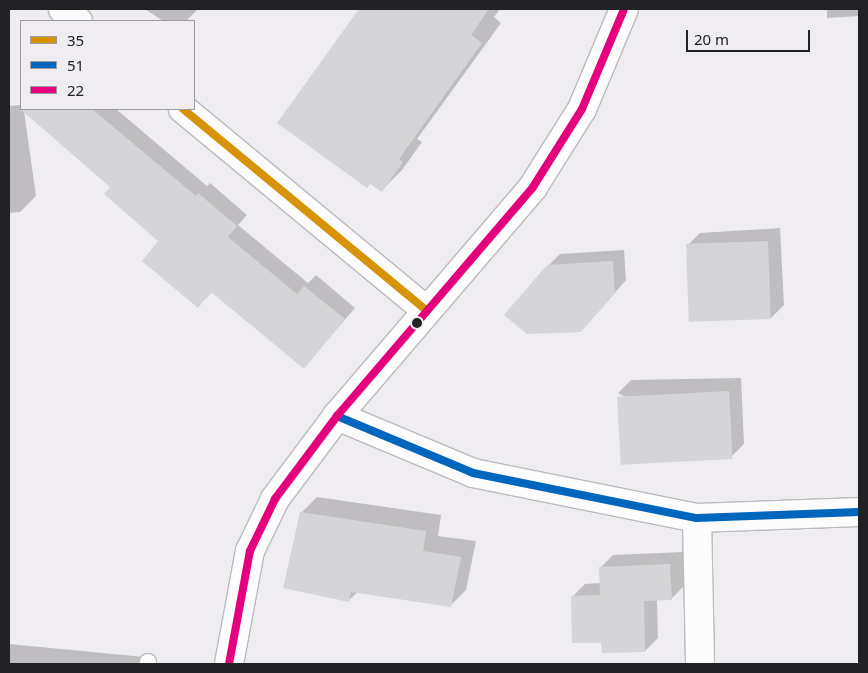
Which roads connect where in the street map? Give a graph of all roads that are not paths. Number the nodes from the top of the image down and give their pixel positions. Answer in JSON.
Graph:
{"nodes":[{"id":1,"x":63,"y":9,"type":"edge"},
{"id":2,"x":624,"y":9,"type":"edge"},
{"id":3,"x":77,"y":20,"type":"edge"},
{"id":4,"x":184,"y":110,"type":"edge"},
{"id":5,"x":426,"y":310,"type":"junction"},
{"id":6,"x":337,"y":416,"type":"junction"},
{"id":7,"x":859,"y":512,"type":"edge"},
{"id":8,"x":697,"y":518,"type":"junction"},
{"id":9,"x":229,"y":664,"type":"edge"},
{"id":10,"x":700,"y":664,"type":"edge"}],
"edges":[{"from":1,"to":3,"type":"street"},
{"from":2,"to":5,"type":"street"},
{"from":4,"to":5,"type":"street"},
{"from":5,"to":6,"type":"street"},
{"from":6,"to":8,"type":"street"},
{"from":6,"to":9,"type":"street"},
{"from":7,"to":8,"type":"street"},
{"from":8,"to":10,"type":"street"}]}
